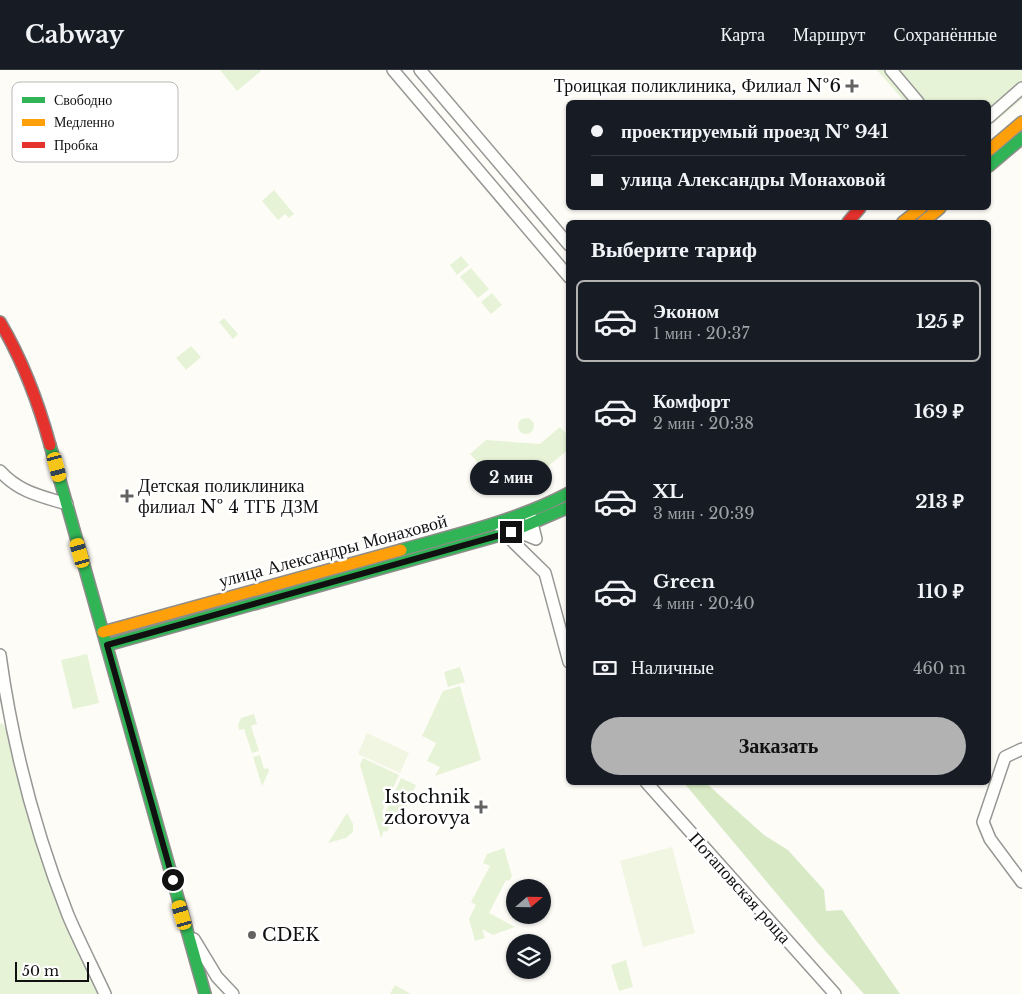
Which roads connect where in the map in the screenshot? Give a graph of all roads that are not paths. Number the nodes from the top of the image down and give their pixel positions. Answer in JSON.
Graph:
{"nodes":[{"id":1,"x":393,"y":70,"type":"edge"},
{"id":2,"x":420,"y":70,"type":"edge"},
{"id":3,"x":891,"y":70,"type":"edge"},
{"id":4,"x":1022,"y":88,"type":"edge"},
{"id":5,"x":916,"y":100,"type":"edge"},
{"id":6,"x":991,"y":115,"type":"edge"},
{"id":7,"x":1022,"y":122,"type":"edge"},
{"id":8,"x":1022,"y":138,"type":"edge"},
{"id":9,"x":991,"y":148,"type":"edge"},
{"id":10,"x":991,"y":164,"type":"edge"},
{"id":11,"x":858,"y":210,"type":"edge"},
{"id":12,"x":918,"y":210,"type":"edge"},
{"id":13,"x":850,"y":220,"type":"edge"},
{"id":14,"x":906,"y":220,"type":"edge"},
{"id":15,"x":566,"y":241,"type":"edge"},
{"id":16,"x":566,"y":273,"type":"edge"},
{"id":17,"x":0,"y":322,"type":"edge"},
{"id":18,"x":0,"y":471,"type":"edge"},
{"id":19,"x":566,"y":494,"type":"edge"},
{"id":20,"x":66,"y":504,"type":"junction"},
{"id":21,"x":566,"y":508,"type":"edge"},
{"id":22,"x":529,"y":512,"type":"junction"},
{"id":23,"x":532,"y":524,"type":"junction"},
{"id":24,"x":103,"y":632,"type":"junction"},
{"id":25,"x":107,"y":645,"type":"junction"},
{"id":26,"x":566,"y":651,"type":"edge"},
{"id":27,"x":0,"y":655,"type":"edge"},
{"id":28,"x":1,"y":676,"type":"edge"},
{"id":29,"x":1022,"y":750,"type":"edge"},
{"id":30,"x":649,"y":785,"type":"edge"},
{"id":31,"x":1022,"y":882,"type":"edge"},
{"id":32,"x":182,"y":915,"type":"junction"},
{"id":33,"x":105,"y":994,"type":"edge"},
{"id":34,"x":206,"y":994,"type":"edge"},
{"id":35,"x":233,"y":994,"type":"edge"},
{"id":36,"x":834,"y":994,"type":"edge"}],
"edges":[{"from":1,"to":16,"type":"street"},
{"from":2,"to":15,"type":"street"},
{"from":3,"to":5,"type":"street"},
{"from":4,"to":6,"type":"street"},
{"from":7,"to":9,"type":"main road"},
{"from":8,"to":10,"type":"main road"},
{"from":11,"to":13,"type":"main road"},
{"from":12,"to":14,"type":"main road"},
{"from":17,"to":20,"type":"main road"},
{"from":18,"to":20,"type":"street"},
{"from":19,"to":22,"type":"main road","name":"улица Александры Монаховой"},
{"from":20,"to":24,"type":"main road"},
{"from":21,"to":23,"type":"main road","name":"улица Александры Монаховой"},
{"from":22,"to":23,"type":"street"},
{"from":22,"to":24,"type":"main road","name":"улица Александры Монаховой"},
{"from":23,"to":25,"type":"main road","name":"улица Александры Монаховой"},
{"from":23,"to":26,"type":"street"},
{"from":24,"to":25,"type":"main road"},
{"from":25,"to":32,"type":"main road"},
{"from":27,"to":28,"type":"street"},
{"from":28,"to":33,"type":"street"},
{"from":29,"to":31,"type":"street"},
{"from":30,"to":36,"type":"street","name":"Потаповская роща"},
{"from":32,"to":34,"type":"main road"},
{"from":32,"to":35,"type":"street"}]}
